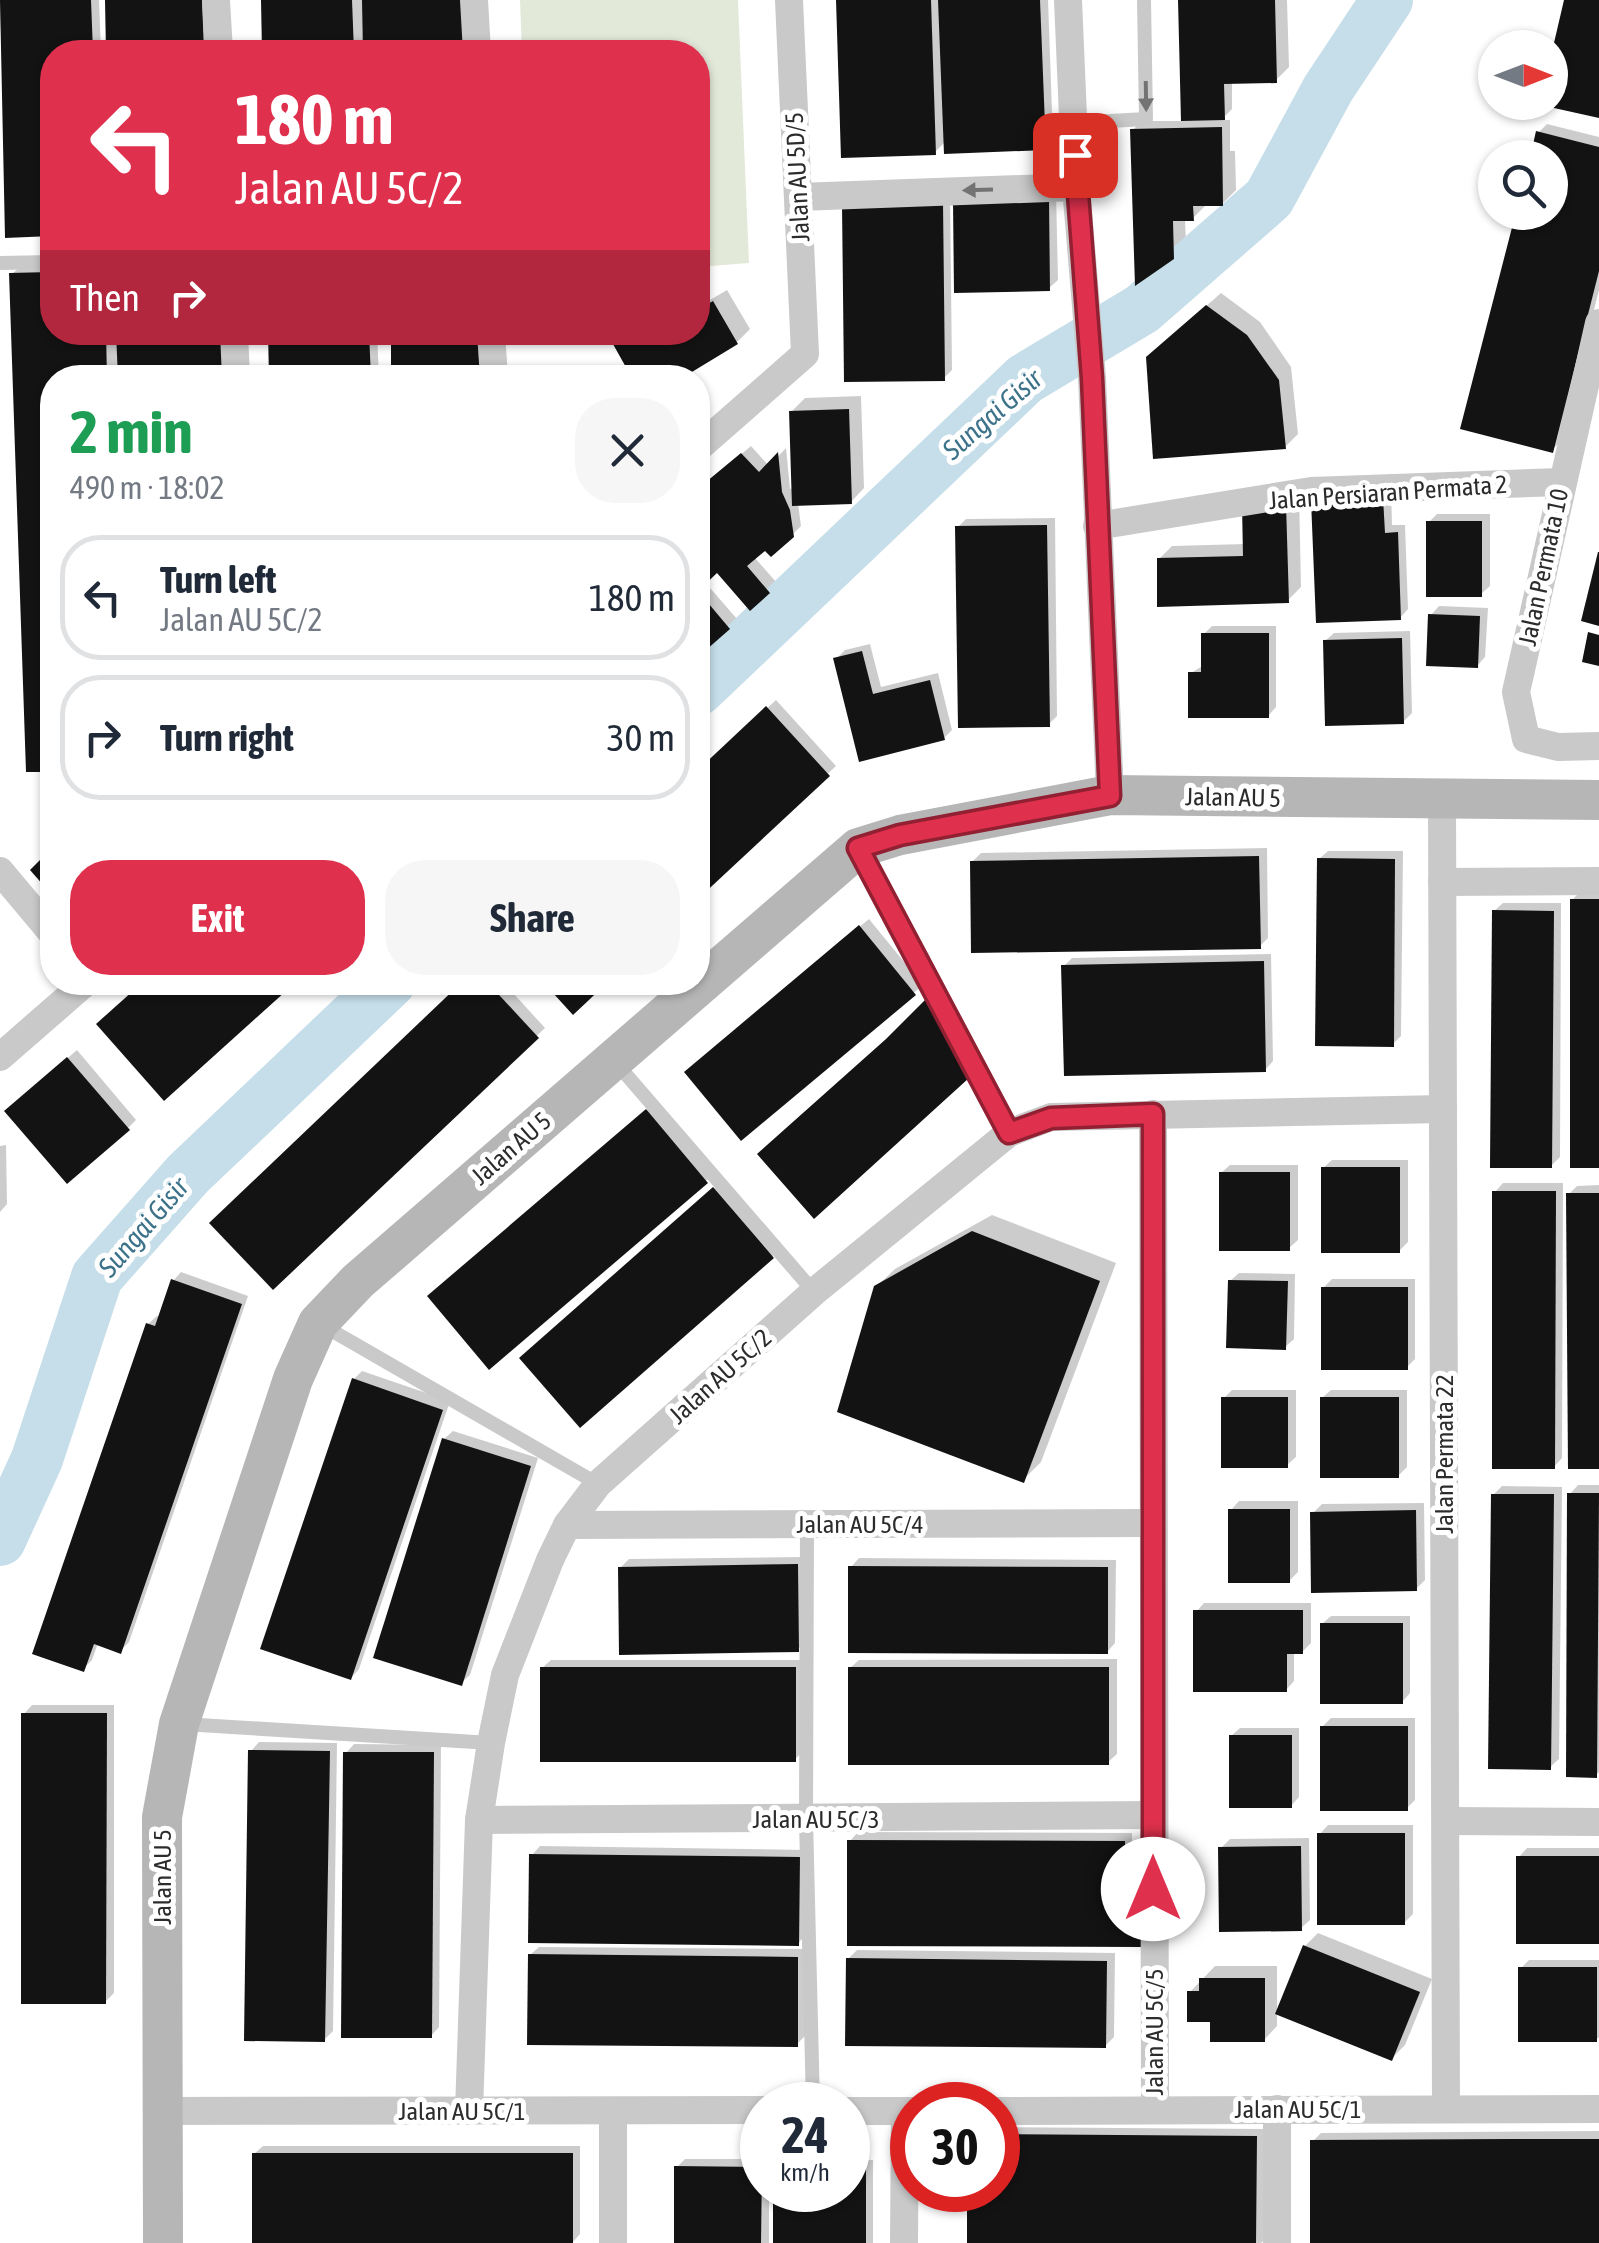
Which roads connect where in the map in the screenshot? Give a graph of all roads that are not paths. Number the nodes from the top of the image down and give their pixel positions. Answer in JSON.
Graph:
{"nodes":[{"id":1,"x":216,"y":0,"type":"edge"},
{"id":2,"x":474,"y":0,"type":"edge"},
{"id":3,"x":789,"y":0,"type":"edge"},
{"id":4,"x":1068,"y":0,"type":"edge"},
{"id":5,"x":1144,"y":0,"type":"edge"},
{"id":6,"x":218,"y":40,"type":"edge"},
{"id":7,"x":476,"y":40,"type":"edge"},
{"id":8,"x":1074,"y":123,"type":"junction"},
{"id":9,"x":1076,"y":187,"type":"junction"},
{"id":10,"x":798,"y":197,"type":"junction"},
{"id":11,"x":40,"y":262,"type":"edge"},
{"id":12,"x":0,"y":263,"type":"edge"},
{"id":13,"x":1599,"y":323,"type":"edge"},
{"id":14,"x":710,"y":437,"type":"edge"},
{"id":15,"x":1561,"y":482,"type":"junction"},
{"id":16,"x":1098,"y":526,"type":"junction"},
{"id":17,"x":1599,"y":746,"type":"edge"},
{"id":18,"x":1110,"y":796,"type":"junction"},
{"id":19,"x":1442,"y":799,"type":"junction"},
{"id":20,"x":1599,"y":800,"type":"edge"},
{"id":21,"x":858,"y":848,"type":"junction"},
{"id":22,"x":0,"y":871,"type":"edge"},
{"id":23,"x":1599,"y":881,"type":"edge"},
{"id":24,"x":1442,"y":882,"type":"junction"},
{"id":25,"x":40,"y":919,"type":"edge"},
{"id":26,"x":710,"y":976,"type":"edge"},
{"id":27,"x":71,"y":995,"type":"edge"},
{"id":28,"x":688,"y":995,"type":"edge"},
{"id":29,"x":0,"y":1058,"type":"edge"},
{"id":30,"x":613,"y":1060,"type":"junction"},
{"id":31,"x":1442,"y":1109,"type":"junction"},
{"id":32,"x":1153,"y":1114,"type":"junction"},
{"id":33,"x":1009,"y":1133,"type":"junction"},
{"id":34,"x":814,"y":1292,"type":"junction"},
{"id":35,"x":318,"y":1324,"type":"junction"},
{"id":36,"x":598,"y":1484,"type":"junction"},
{"id":37,"x":1153,"y":1523,"type":"junction"},
{"id":38,"x":807,"y":1524,"type":"junction"},
{"id":39,"x":567,"y":1525,"type":"junction"},
{"id":40,"x":179,"y":1724,"type":"junction"},
{"id":41,"x":492,"y":1743,"type":"junction"},
{"id":42,"x":1153,"y":1815,"type":"junction"},
{"id":43,"x":479,"y":1820,"type":"junction"},
{"id":44,"x":806,"y":1820,"type":"junction"},
{"id":45,"x":1446,"y":1821,"type":"junction"},
{"id":46,"x":1599,"y":1822,"type":"edge"},
{"id":47,"x":812,"y":2082,"type":"edge"},
{"id":48,"x":1277,"y":2109,"type":"junction"},
{"id":49,"x":1446,"y":2109,"type":"junction"},
{"id":50,"x":1599,"y":2109,"type":"edge"},
{"id":51,"x":740,"y":2110,"type":"edge"},
{"id":52,"x":1154,"y":2110,"type":"junction"},
{"id":53,"x":162,"y":2111,"type":"junction"},
{"id":54,"x":468,"y":2111,"type":"junction"},
{"id":55,"x":613,"y":2111,"type":"junction"},
{"id":56,"x":1020,"y":2111,"type":"edge"},
{"id":57,"x":905,"y":2212,"type":"edge"},
{"id":58,"x":163,"y":2243,"type":"edge"},
{"id":59,"x":613,"y":2243,"type":"edge"},
{"id":60,"x":904,"y":2243,"type":"edge"},
{"id":61,"x":1277,"y":2243,"type":"edge"}],
"edges":[{"from":1,"to":6,"type":"street"},
{"from":2,"to":7,"type":"street"},
{"from":3,"to":10,"type":"street","name":"Jalan AU 5D/5"},
{"from":4,"to":8,"type":"street"},
{"from":5,"to":8,"type":"lane","one_way":true},
{"from":8,"to":9,"type":"street"},
{"from":9,"to":10,"type":"street","one_way":true},
{"from":9,"to":16,"type":"street"},
{"from":10,"to":14,"type":"street","name":"Jalan AU 5D/5"},
{"from":11,"to":12,"type":"lane"},
{"from":13,"to":15,"type":"street","name":"Jalan Permata 10"},
{"from":15,"to":16,"type":"street","name":"Jalan Persiaran Permata 2"},
{"from":15,"to":17,"type":"street","name":"Jalan Permata 10"},
{"from":16,"to":18,"type":"street"},
{"from":18,"to":19,"type":"main road","name":"Jalan AU 5"},
{"from":18,"to":21,"type":"main road","name":"Jalan AU 5"},
{"from":19,"to":20,"type":"main road","name":"Jalan AU 5"},
{"from":19,"to":24,"type":"street","name":"Jalan Permata 22"},
{"from":21,"to":26,"type":"main road","name":"Jalan AU 5"},
{"from":21,"to":33,"type":"lane"},
{"from":22,"to":25,"type":"street"},
{"from":23,"to":24,"type":"street"},
{"from":24,"to":31,"type":"street","name":"Jalan Permata 22"},
{"from":27,"to":29,"type":"street"},
{"from":28,"to":30,"type":"main road","name":"Jalan AU 5"},
{"from":30,"to":34,"type":"lane"},
{"from":30,"to":35,"type":"main road","name":"Jalan AU 5"},
{"from":31,"to":32,"type":"street","name":"Jalan AU 5C/2"},
{"from":31,"to":45,"type":"street","name":"Jalan Permata 22"},
{"from":32,"to":33,"type":"street","name":"Jalan AU 5C/2"},
{"from":32,"to":37,"type":"street","name":"Jalan AU 5C/5"},
{"from":33,"to":34,"type":"street","name":"Jalan AU 5C/2"},
{"from":34,"to":36,"type":"street","name":"Jalan AU 5C/2"},
{"from":35,"to":36,"type":"lane"},
{"from":35,"to":40,"type":"main road","name":"Jalan AU 5"},
{"from":36,"to":39,"type":"street","name":"Jalan AU 5C/2"},
{"from":37,"to":38,"type":"street","name":"Jalan AU 5C/4"},
{"from":37,"to":42,"type":"street","name":"Jalan AU 5C/5"},
{"from":38,"to":39,"type":"street","name":"Jalan AU 5C/4"},
{"from":38,"to":44,"type":"lane"},
{"from":39,"to":41,"type":"street","name":"Jalan AU 5C/2"},
{"from":40,"to":41,"type":"lane"},
{"from":40,"to":53,"type":"main road","name":"Jalan AU 5"},
{"from":41,"to":43,"type":"street","name":"Jalan AU 5C/2"},
{"from":42,"to":44,"type":"street","name":"Jalan AU 5C/3"},
{"from":42,"to":52,"type":"street","name":"Jalan AU 5C/5"},
{"from":43,"to":44,"type":"street","name":"Jalan AU 5C/3"},
{"from":43,"to":54,"type":"street","name":"Jalan AU 5C/2"},
{"from":44,"to":47,"type":"lane"},
{"from":45,"to":46,"type":"street"},
{"from":45,"to":49,"type":"street","name":"Jalan Permata 22"},
{"from":48,"to":49,"type":"street","name":"Jalan AU 5C/1"},
{"from":48,"to":52,"type":"street","name":"Jalan AU 5C/1"},
{"from":48,"to":61,"type":"street"},
{"from":49,"to":50,"type":"street","name":"Jalan AU 5C/1"},
{"from":51,"to":55,"type":"street","name":"Jalan AU 5C/1"},
{"from":52,"to":56,"type":"street","name":"Jalan AU 5C/1"},
{"from":53,"to":54,"type":"street","name":"Jalan AU 5C/1"},
{"from":53,"to":58,"type":"main road","name":"Jalan AU 5"},
{"from":54,"to":55,"type":"street","name":"Jalan AU 5C/1"},
{"from":55,"to":59,"type":"street"},
{"from":57,"to":60,"type":"street"}]}
